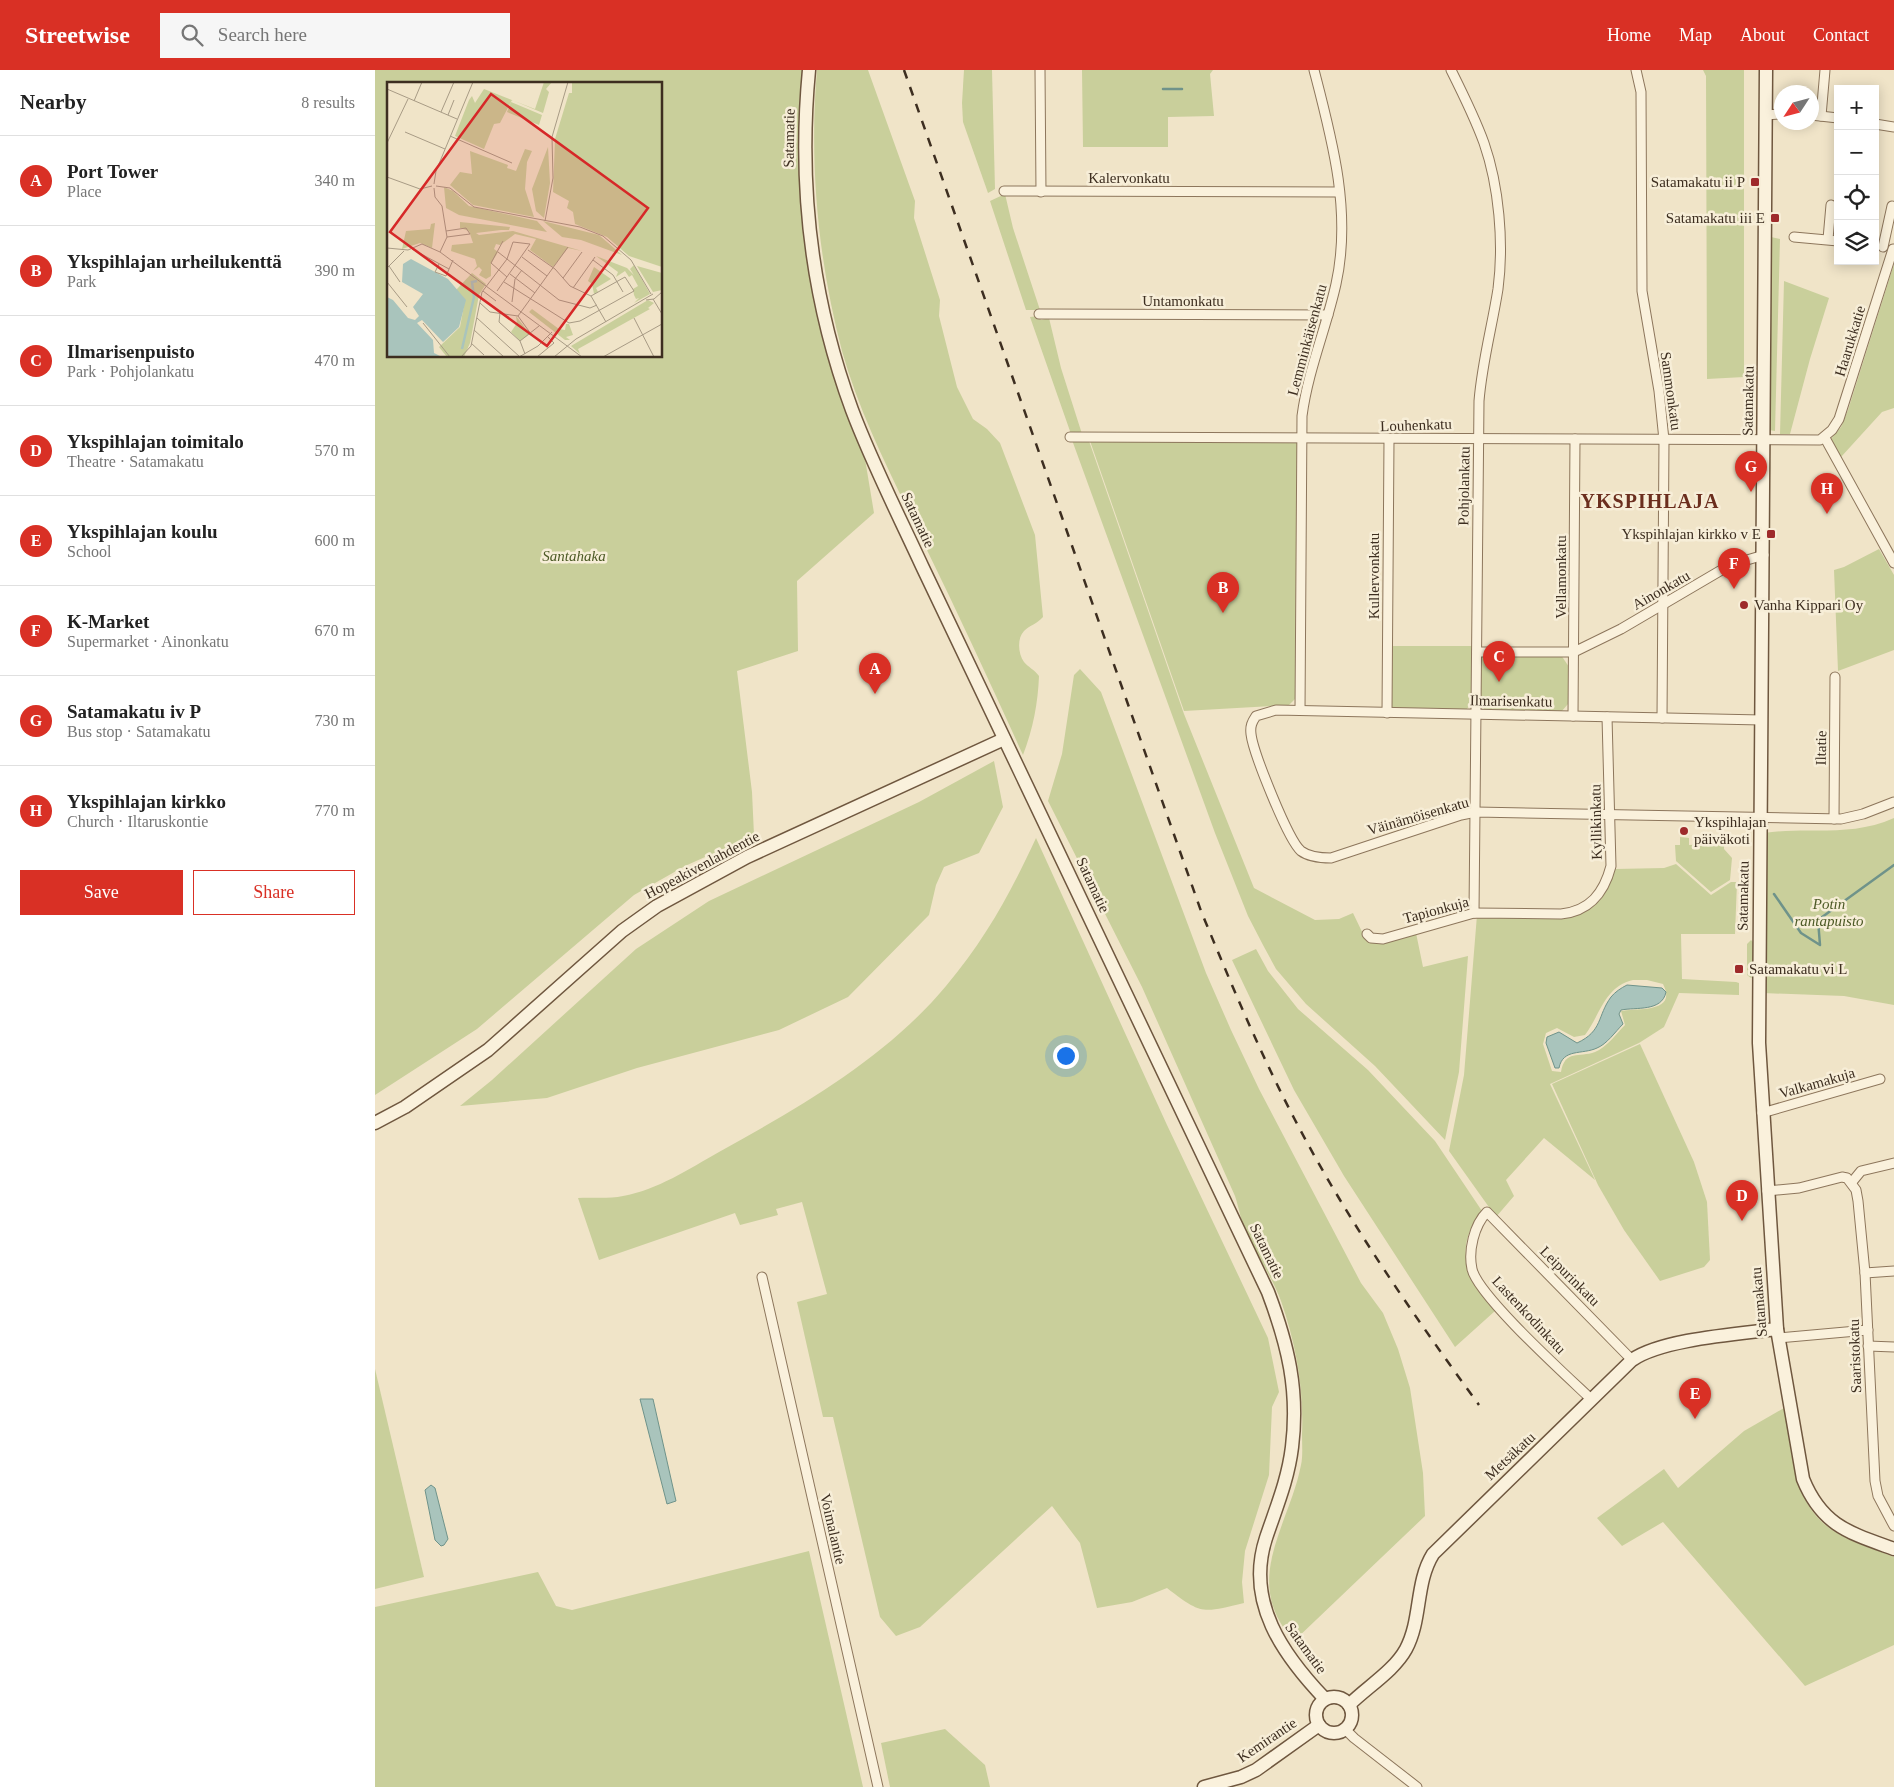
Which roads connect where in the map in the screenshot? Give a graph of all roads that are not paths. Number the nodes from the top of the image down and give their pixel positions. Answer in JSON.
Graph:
{"nodes":[{"id":1,"x":809,"y":70,"type":"edge"},
{"id":2,"x":1040,"y":70,"type":"edge"},
{"id":3,"x":1314,"y":70,"type":"edge"},
{"id":4,"x":1451,"y":70,"type":"edge"},
{"id":5,"x":1636,"y":70,"type":"edge"},
{"id":6,"x":1766,"y":70,"type":"edge"},
{"id":7,"x":1825,"y":70,"type":"edge"},
{"id":8,"x":1819,"y":100,"type":"edge"},
{"id":9,"x":1774,"y":114,"type":"edge"},
{"id":10,"x":1765,"y":115,"type":"junction"},
{"id":11,"x":1819,"y":115,"type":"edge"},
{"id":12,"x":1834,"y":117,"type":"edge"},
{"id":13,"x":1879,"y":125,"type":"edge"},
{"id":14,"x":1894,"y":128,"type":"edge"},
{"id":15,"x":1004,"y":191,"type":"dead end"},
{"id":16,"x":1041,"y":192,"type":"junction"},
{"id":17,"x":1339,"y":192,"type":"junction"},
{"id":18,"x":1831,"y":206,"type":"dead end"},
{"id":19,"x":1892,"y":206,"type":"dead end"},
{"id":20,"x":1794,"y":237,"type":"dead end"},
{"id":21,"x":1828,"y":239,"type":"junction"},
{"id":22,"x":1834,"y":240,"type":"edge"},
{"id":23,"x":1879,"y":246,"type":"edge"},
{"id":24,"x":1893,"y":250,"type":"edge"},
{"id":25,"x":1039,"y":314,"type":"dead end"},
{"id":26,"x":1328,"y":315,"type":"junction"},
{"id":27,"x":1070,"y":437,"type":"dead end"},
{"id":28,"x":1478,"y":437,"type":"junction"},
{"id":29,"x":1825,"y":438,"type":"junction"},
{"id":30,"x":1300,"y":439,"type":"junction"},
{"id":31,"x":1575,"y":439,"type":"junction"},
{"id":32,"x":1389,"y":440,"type":"junction"},
{"id":33,"x":1664,"y":440,"type":"junction"},
{"id":34,"x":1763,"y":441,"type":"junction"},
{"id":35,"x":1764,"y":555,"type":"junction"},
{"id":36,"x":1894,"y":564,"type":"edge"},
{"id":37,"x":1664,"y":604,"type":"junction"},
{"id":38,"x":1477,"y":652,"type":"junction"},
{"id":39,"x":1574,"y":652,"type":"junction"},
{"id":40,"x":1835,"y":676,"type":"dead end"},
{"id":41,"x":1300,"y":710,"type":"junction"},
{"id":42,"x":1261,"y":712,"type":"joint"},
{"id":43,"x":1387,"y":713,"type":"junction"},
{"id":44,"x":1476,"y":714,"type":"junction"},
{"id":45,"x":1573,"y":716,"type":"junction"},
{"id":46,"x":1607,"y":717,"type":"junction"},
{"id":47,"x":1662,"y":718,"type":"junction"},
{"id":48,"x":1762,"y":720,"type":"junction"},
{"id":49,"x":1004,"y":739,"type":"junction"},
{"id":50,"x":1894,"y":802,"type":"edge"},
{"id":51,"x":1476,"y":812,"type":"junction"},
{"id":52,"x":1610,"y":816,"type":"junction"},
{"id":53,"x":1760,"y":818,"type":"junction"},
{"id":54,"x":1834,"y":819,"type":"junction"},
{"id":55,"x":1575,"y":912,"type":"joint"},
{"id":56,"x":1474,"y":913,"type":"junction"},
{"id":57,"x":1367,"y":934,"type":"dead end"},
{"id":58,"x":1880,"y":1079,"type":"dead end"},
{"id":59,"x":1762,"y":1113,"type":"junction"},
{"id":60,"x":375,"y":1123,"type":"edge"},
{"id":61,"x":1894,"y":1163,"type":"edge"},
{"id":62,"x":1852,"y":1182,"type":"junction"},
{"id":63,"x":1767,"y":1191,"type":"junction"},
{"id":64,"x":1487,"y":1212,"type":"joint"},
{"id":65,"x":1894,"y":1271,"type":"edge"},
{"id":66,"x":1865,"y":1273,"type":"junction"},
{"id":67,"x":762,"y":1277,"type":"dead end"},
{"id":68,"x":1868,"y":1330,"type":"junction"},
{"id":69,"x":1777,"y":1334,"type":"junction"},
{"id":70,"x":1868,"y":1346,"type":"junction"},
{"id":71,"x":1894,"y":1347,"type":"edge"},
{"id":72,"x":1632,"y":1360,"type":"junction"},
{"id":73,"x":1592,"y":1400,"type":"junction"},
{"id":74,"x":1894,"y":1526,"type":"edge"},
{"id":75,"x":1894,"y":1549,"type":"edge"},
{"id":76,"x":1325,"y":1699,"type":"junction"},
{"id":77,"x":1349,"y":1705,"type":"junction"},
{"id":78,"x":1319,"y":1724,"type":"junction"},
{"id":79,"x":1345,"y":1729,"type":"junction"},
{"id":80,"x":877,"y":1787,"type":"edge"},
{"id":81,"x":1204,"y":1787,"type":"edge"},
{"id":82,"x":1417,"y":1787,"type":"edge"}],
"edges":[{"from":1,"to":49,"type":"street","name":"Satamatie"},
{"from":2,"to":16,"type":"street"},
{"from":3,"to":17,"type":"street","name":"Lemminkäisenkatu"},
{"from":4,"to":28,"type":"street","name":"Pohjolankatu"},
{"from":5,"to":33,"type":"street","name":"Sammonkatu"},
{"from":6,"to":10,"type":"street","name":"Satamakatu"},
{"from":7,"to":8,"type":"street"},
{"from":9,"to":10,"type":"street"},
{"from":10,"to":34,"type":"street","name":"Satamakatu"},
{"from":11,"to":12,"type":"street"},
{"from":13,"to":14,"type":"street"},
{"from":15,"to":16,"type":"street","name":"Kalervonkatu"},
{"from":16,"to":17,"type":"street","name":"Kalervonkatu"},
{"from":17,"to":26,"type":"street","name":"Lemminkäisenkatu"},
{"from":18,"to":21,"type":"street"},
{"from":19,"to":23,"type":"street"},
{"from":20,"to":21,"type":"street"},
{"from":21,"to":22,"type":"street"},
{"from":23,"to":24,"type":"street","name":"Haarukkatie"},
{"from":24,"to":29,"type":"street","name":"Haarukkatie"},
{"from":25,"to":26,"type":"street","name":"Untamonkatu"},
{"from":26,"to":30,"type":"street","name":"Lemminkäisenkatu"},
{"from":27,"to":30,"type":"street","name":"Louhenkatu"},
{"from":28,"to":31,"type":"street","name":"Louhenkatu"},
{"from":28,"to":32,"type":"street","name":"Louhenkatu"},
{"from":28,"to":38,"type":"street","name":"Pohjolankatu"},
{"from":29,"to":34,"type":"street","name":"Louhenkatu"},
{"from":29,"to":36,"type":"street"},
{"from":30,"to":32,"type":"street","name":"Louhenkatu"},
{"from":30,"to":41,"type":"street","name":"Lemminkäisenkatu"},
{"from":31,"to":33,"type":"street","name":"Louhenkatu"},
{"from":31,"to":39,"type":"street","name":"Vellamonkatu"},
{"from":32,"to":43,"type":"street","name":"Kullervonkatu"},
{"from":33,"to":34,"type":"street","name":"Louhenkatu"},
{"from":33,"to":37,"type":"street","name":"Sammonkatu"},
{"from":34,"to":35,"type":"street","name":"Satamakatu"},
{"from":35,"to":37,"type":"street","name":"Ainonkatu"},
{"from":35,"to":48,"type":"street","name":"Satamakatu"},
{"from":37,"to":39,"type":"street","name":"Ainonkatu"},
{"from":37,"to":47,"type":"street","name":"Sammonkatu"},
{"from":38,"to":39,"type":"street"},
{"from":38,"to":44,"type":"street","name":"Pohjolankatu"},
{"from":39,"to":45,"type":"street","name":"Vellamonkatu"},
{"from":40,"to":54,"type":"street","name":"Iltatie"},
{"from":41,"to":42,"type":"street","name":"Ilmarisenkatu"},
{"from":41,"to":43,"type":"street","name":"Ilmarisenkatu"},
{"from":42,"to":51,"type":"street","name":"Väinämöisenkatu"},
{"from":43,"to":44,"type":"street","name":"Ilmarisenkatu"},
{"from":44,"to":45,"type":"street","name":"Ilmarisenkatu"},
{"from":44,"to":51,"type":"street","name":"Pohjolankatu"},
{"from":45,"to":46,"type":"street","name":"Ilmarisenkatu"},
{"from":46,"to":47,"type":"street","name":"Ilmarisenkatu"},
{"from":46,"to":52,"type":"street","name":"Kyllikinkatu"},
{"from":47,"to":48,"type":"street","name":"Ilmarisenkatu"},
{"from":48,"to":53,"type":"street","name":"Satamakatu"},
{"from":49,"to":60,"type":"street","name":"Hopeakivenlahdentie"},
{"from":49,"to":76,"type":"street","name":"Satamatie"},
{"from":50,"to":54,"type":"street","name":"Väinämöisenkatu"},
{"from":51,"to":52,"type":"street","name":"Väinämöisenkatu"},
{"from":51,"to":56,"type":"street","name":"Pohjolankatu"},
{"from":52,"to":53,"type":"street","name":"Väinämöisenkatu"},
{"from":52,"to":55,"type":"street","name":"Kyllikinkatu"},
{"from":53,"to":54,"type":"street","name":"Väinämöisenkatu"},
{"from":53,"to":59,"type":"street","name":"Satamakatu"},
{"from":55,"to":56,"type":"street","name":"Tapionkuja"},
{"from":56,"to":57,"type":"street","name":"Tapionkuja"},
{"from":58,"to":59,"type":"street","name":"Valkamakuja"},
{"from":59,"to":63,"type":"street","name":"Satamakatu"},
{"from":61,"to":62,"type":"street"},
{"from":62,"to":63,"type":"street"},
{"from":62,"to":66,"type":"street","name":"Saaristokatu"},
{"from":63,"to":69,"type":"street","name":"Satamakatu"},
{"from":64,"to":72,"type":"street","name":"Leipurinkatu"},
{"from":64,"to":73,"type":"street","name":"Lastenkodinkatu"},
{"from":65,"to":66,"type":"street"},
{"from":66,"to":68,"type":"street","name":"Saaristokatu"},
{"from":67,"to":80,"type":"street","name":"Voimalantie"},
{"from":68,"to":69,"type":"street","name":"Metsäkatu"},
{"from":68,"to":70,"type":"street","name":"Saaristokatu"},
{"from":69,"to":72,"type":"street","name":"Metsäkatu"},
{"from":69,"to":75,"type":"street","name":"Satamakatu"},
{"from":70,"to":71,"type":"street"},
{"from":70,"to":74,"type":"street","name":"Saaristokatu"},
{"from":72,"to":73,"type":"street","name":"Metsäkatu"},
{"from":73,"to":77,"type":"street","name":"Metsäkatu"},
{"from":76,"to":77,"type":"street"},
{"from":76,"to":78,"type":"street"},
{"from":77,"to":79,"type":"street"},
{"from":78,"to":79,"type":"street"},
{"from":78,"to":81,"type":"street","name":"Kemirantie"},
{"from":79,"to":82,"type":"street"}]}
